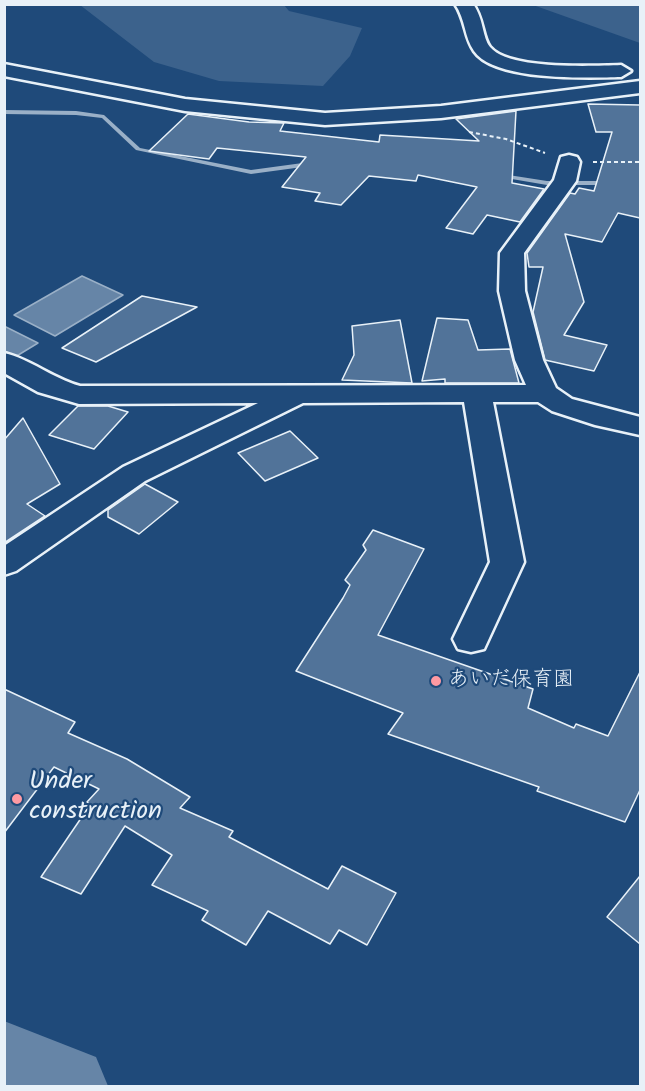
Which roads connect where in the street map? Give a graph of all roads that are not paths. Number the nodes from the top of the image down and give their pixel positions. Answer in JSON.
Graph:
{"nodes":[{"id":1,"x":463,"y":4,"type":"edge"},
{"id":2,"x":4,"y":70,"type":"edge"},
{"id":3,"x":640,"y":71,"type":"edge"},
{"id":4,"x":640,"y":87,"type":"edge"},
{"id":5,"x":568,"y":162,"type":"road end"},
{"id":6,"x":4,"y":361,"type":"edge"},
{"id":7,"x":303,"y":393,"type":"junction"},
{"id":8,"x":544,"y":393,"type":"junction"},
{"id":9,"x":477,"y":395,"type":"junction"},
{"id":10,"x":640,"y":426,"type":"edge"},
{"id":11,"x":4,"y":563,"type":"edge"},
{"id":12,"x":471,"y":639,"type":"dead end"}],
"edges":[{"from":1,"to":3,"type":"street"},
{"from":2,"to":4,"type":"street"},
{"from":5,"to":8,"type":"street"},
{"from":6,"to":7,"type":"street"},
{"from":7,"to":9,"type":"street"},
{"from":7,"to":11,"type":"street"},
{"from":8,"to":9,"type":"street"},
{"from":8,"to":10,"type":"street"},
{"from":9,"to":12,"type":"street"}]}
